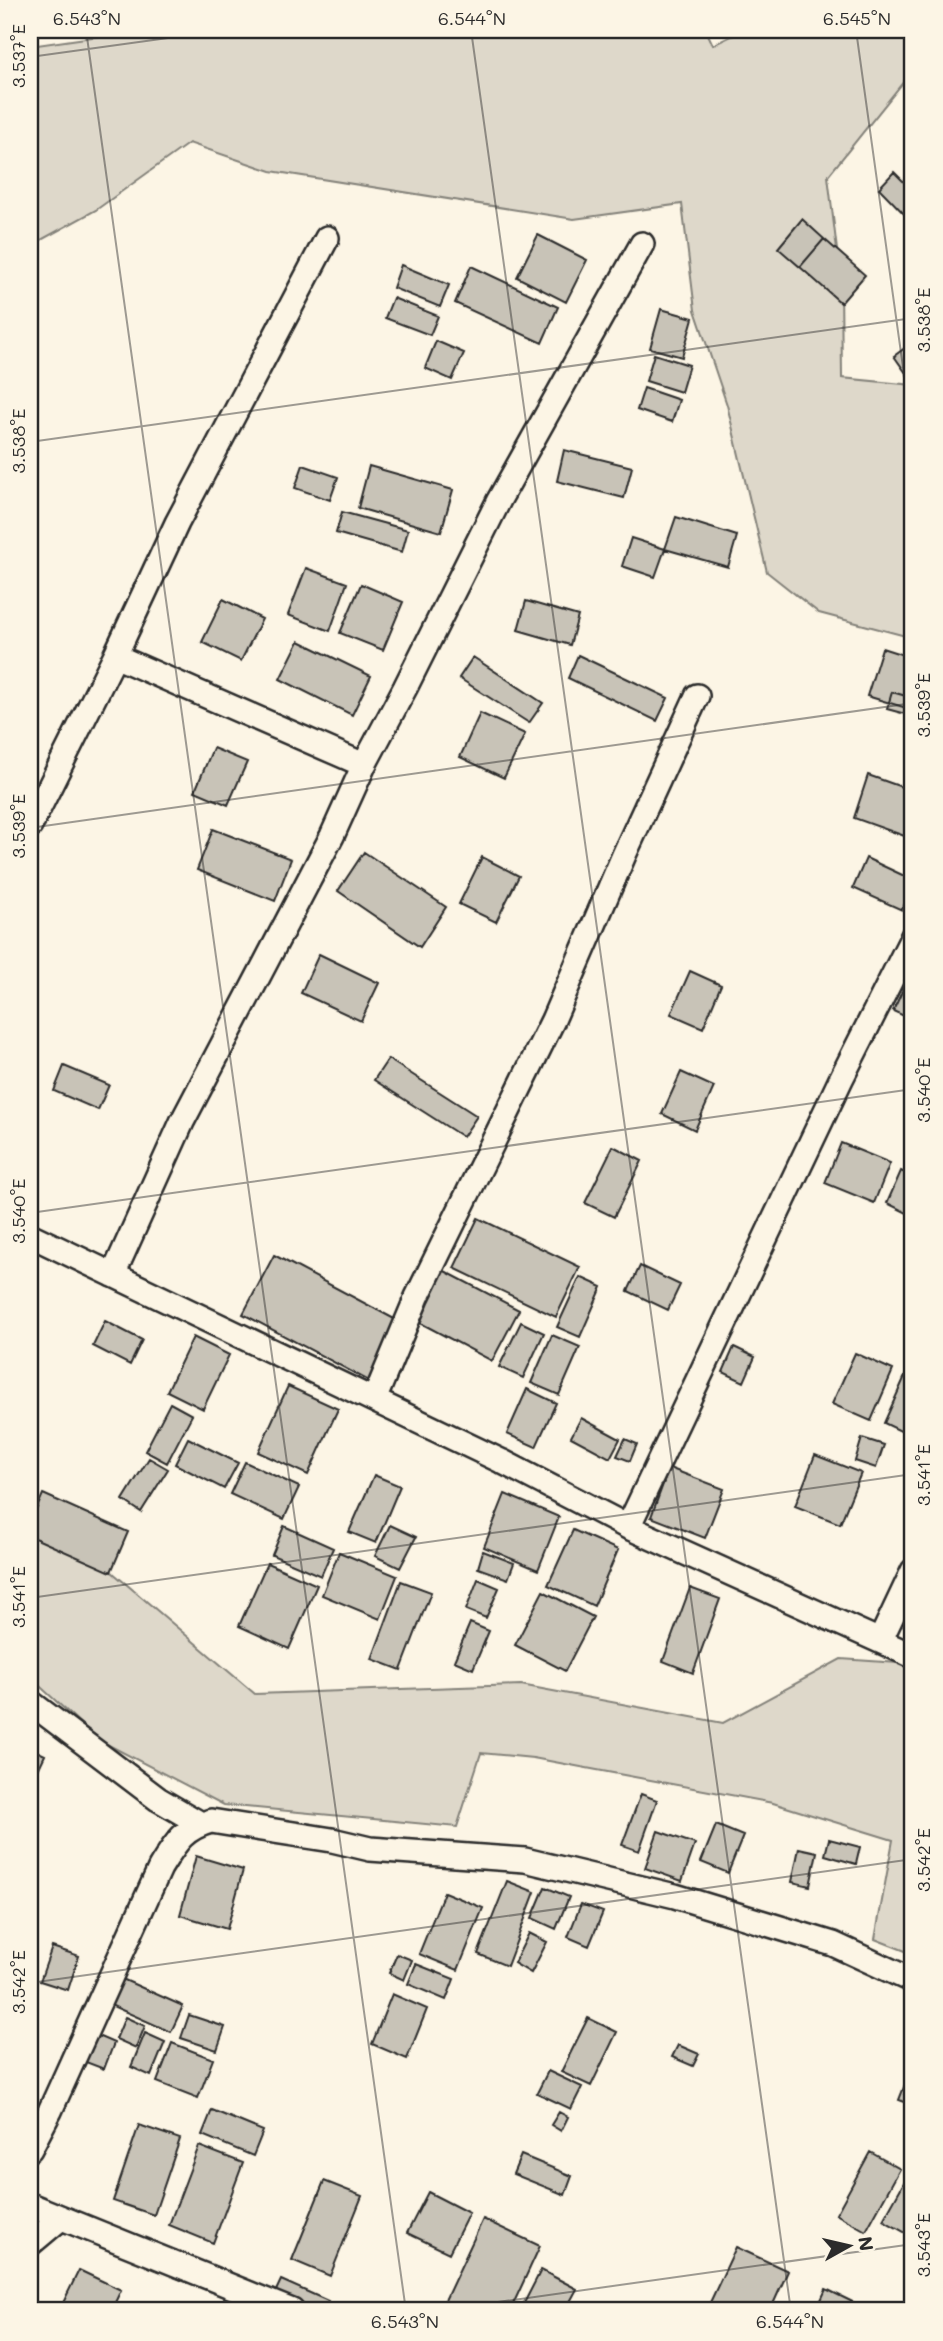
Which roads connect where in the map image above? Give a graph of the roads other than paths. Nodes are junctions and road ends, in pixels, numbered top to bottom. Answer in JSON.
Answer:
{"nodes":[{"id":1,"x":327,"y":238,"type":"dead end"},
{"id":2,"x":642,"y":244,"type":"dead end"},
{"id":3,"x":115,"y":656,"type":"junction"},
{"id":4,"x":698,"y":696,"type":"dead end"},
{"id":5,"x":364,"y":765,"type":"junction"},
{"id":6,"x":30,"y":826,"type":"edge"},
{"id":7,"x":913,"y":936,"type":"edge"},
{"id":8,"x":30,"y":1235,"type":"edge"},
{"id":9,"x":113,"y":1275,"type":"junction"},
{"id":10,"x":374,"y":1400,"type":"junction"},
{"id":11,"x":628,"y":1527,"type":"junction"},
{"id":12,"x":913,"y":1571,"type":"edge"},
{"id":13,"x":880,"y":1641,"type":"junction"},
{"id":14,"x":913,"y":1656,"type":"edge"},
{"id":15,"x":30,"y":1702,"type":"edge"},
{"id":16,"x":201,"y":1824,"type":"junction"},
{"id":17,"x":913,"y":1981,"type":"edge"},
{"id":18,"x":30,"y":2150,"type":"edge"},
{"id":19,"x":30,"y":2205,"type":"edge"},
{"id":20,"x":61,"y":2218,"type":"junction"},
{"id":21,"x":30,"y":2244,"type":"edge"},
{"id":22,"x":292,"y":2311,"type":"edge"}],
"edges":[{"from":1,"to":3,"type":"street"},
{"from":2,"to":5,"type":"street"},
{"from":3,"to":5,"type":"street"},
{"from":3,"to":6,"type":"street"},
{"from":4,"to":10,"type":"street"},
{"from":5,"to":9,"type":"street"},
{"from":7,"to":11,"type":"street"},
{"from":8,"to":9,"type":"street"},
{"from":9,"to":10,"type":"street"},
{"from":10,"to":11,"type":"street"},
{"from":11,"to":13,"type":"street"},
{"from":12,"to":13,"type":"street"},
{"from":13,"to":14,"type":"street"},
{"from":15,"to":16,"type":"street"},
{"from":16,"to":17,"type":"street"},
{"from":16,"to":18,"type":"street"},
{"from":19,"to":20,"type":"street"},
{"from":20,"to":21,"type":"street"},
{"from":20,"to":22,"type":"street"}]}
